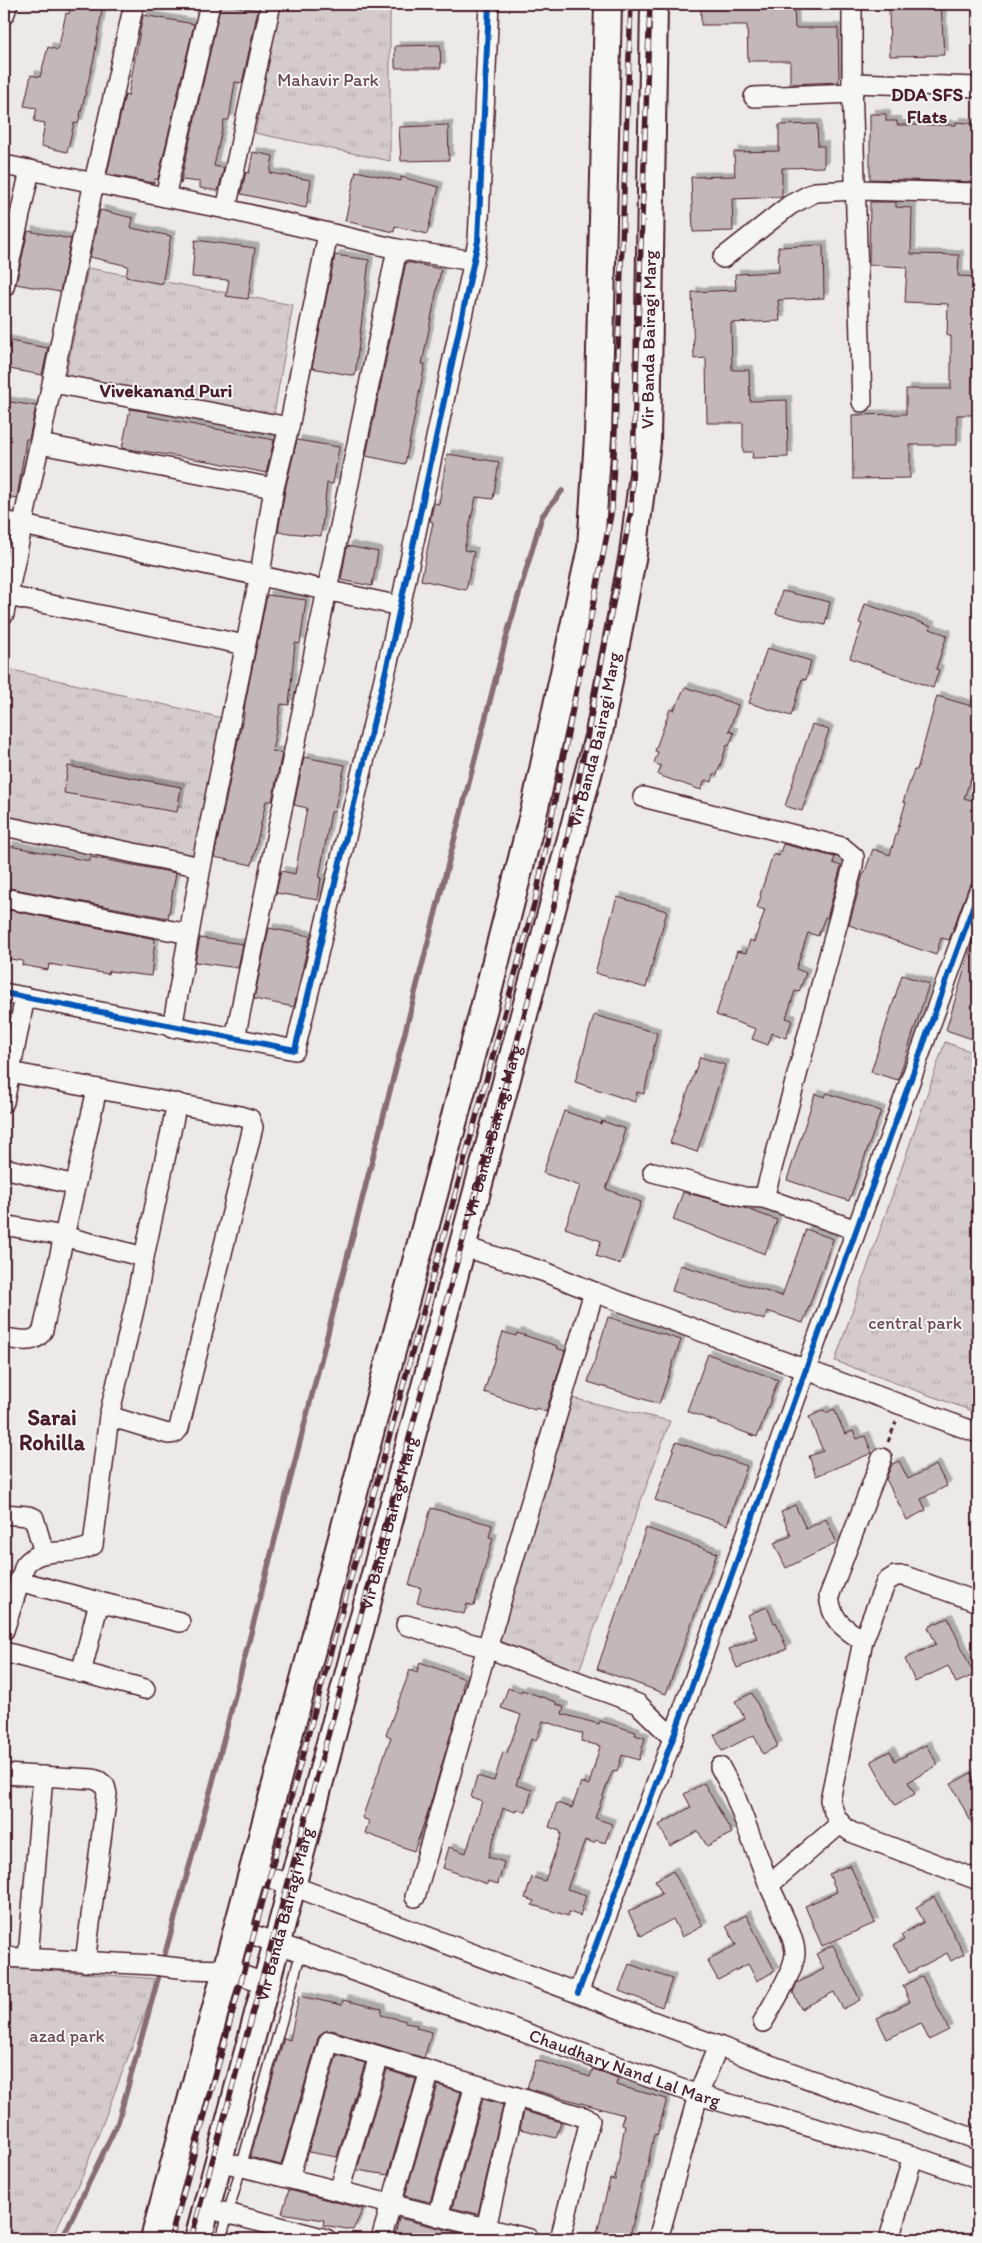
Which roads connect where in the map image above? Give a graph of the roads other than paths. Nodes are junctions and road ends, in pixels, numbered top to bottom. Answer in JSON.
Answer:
{"nodes":[{"id":1,"x":8,"y":4,"type":"edge"},
{"id":2,"x":134,"y":4,"type":"edge"},
{"id":3,"x":210,"y":4,"type":"edge"},
{"id":4,"x":271,"y":4,"type":"edge"},
{"id":5,"x":489,"y":4,"type":"edge"},
{"id":6,"x":608,"y":4,"type":"edge"},
{"id":7,"x":654,"y":4,"type":"edge"},
{"id":8,"x":852,"y":4,"type":"edge"},
{"id":9,"x":4,"y":15,"type":"edge"},
{"id":10,"x":978,"y":87,"type":"edge"},
{"id":11,"x":852,"y":88,"type":"junction"},
{"id":12,"x":754,"y":96,"type":"dead end"},
{"id":13,"x":4,"y":165,"type":"edge"},
{"id":14,"x":30,"y":170,"type":"junction"},
{"id":15,"x":94,"y":182,"type":"junction"},
{"id":16,"x":856,"y":190,"type":"junction"},
{"id":17,"x":978,"y":193,"type":"edge"},
{"id":18,"x":165,"y":197,"type":"junction"},
{"id":19,"x":226,"y":209,"type":"junction"},
{"id":20,"x":328,"y":234,"type":"junction"},
{"id":21,"x":397,"y":249,"type":"junction"},
{"id":22,"x":723,"y":258,"type":"dead end"},
{"id":23,"x":474,"y":261,"type":"junction"},
{"id":24,"x":4,"y":287,"type":"edge"},
{"id":25,"x":53,"y":383,"type":"junction"},
{"id":26,"x":862,"y":402,"type":"dead end"},
{"id":27,"x":289,"y":427,"type":"junction"},
{"id":28,"x":40,"y":444,"type":"junction"},
{"id":29,"x":274,"y":488,"type":"junction"},
{"id":30,"x":13,"y":523,"type":"edge"},
{"id":31,"x":260,"y":574,"type":"junction"},
{"id":32,"x":328,"y":589,"type":"junction"},
{"id":33,"x":6,"y":605,"type":"edge"},
{"id":34,"x":400,"y":606,"type":"junction"},
{"id":35,"x":245,"y":645,"type":"junction"},
{"id":36,"x":643,"y":797,"type":"dead end"},
{"id":37,"x":4,"y":826,"type":"edge"},
{"id":38,"x":202,"y":867,"type":"junction"},
{"id":39,"x":978,"y":893,"type":"edge"},
{"id":40,"x":4,"y":898,"type":"edge"},
{"id":41,"x":190,"y":934,"type":"junction"},
{"id":42,"x":4,"y":993,"type":"edge"},
{"id":43,"x":25,"y":997,"type":"junction"},
{"id":44,"x":172,"y":1028,"type":"junction"},
{"id":45,"x":235,"y":1038,"type":"junction"},
{"id":46,"x":10,"y":1072,"type":"junction"},
{"id":47,"x":97,"y":1090,"type":"junction"},
{"id":48,"x":4,"y":1102,"type":"edge"},
{"id":49,"x":177,"y":1104,"type":"junction"},
{"id":50,"x":4,"y":1168,"type":"edge"},
{"id":51,"x":653,"y":1172,"type":"dead end"},
{"id":52,"x":75,"y":1185,"type":"junction"},
{"id":53,"x":764,"y":1198,"type":"junction"},
{"id":54,"x":4,"y":1225,"type":"edge"},
{"id":55,"x":856,"y":1230,"type":"junction"},
{"id":56,"x":63,"y":1236,"type":"junction"},
{"id":57,"x":464,"y":1247,"type":"junction"},
{"id":58,"x":144,"y":1257,"type":"junction"},
{"id":59,"x":594,"y":1292,"type":"junction"},
{"id":60,"x":4,"y":1338,"type":"edge"},
{"id":61,"x":805,"y":1369,"type":"junction"},
{"id":62,"x":109,"y":1416,"type":"junction"},
{"id":63,"x":978,"y":1433,"type":"edge"},
{"id":64,"x":882,"y":1458,"type":"road end"},
{"id":65,"x":4,"y":1514,"type":"edge"},
{"id":66,"x":44,"y":1553,"type":"junction"},
{"id":67,"x":20,"y":1581,"type":"junction"},
{"id":68,"x":99,"y":1602,"type":"junction"},
{"id":69,"x":978,"y":1602,"type":"edge"},
{"id":70,"x":180,"y":1622,"type":"dead end"},
{"id":71,"x":406,"y":1625,"type":"dead end"},
{"id":72,"x":4,"y":1630,"type":"edge"},
{"id":73,"x":862,"y":1641,"type":"junction"},
{"id":74,"x":487,"y":1648,"type":"junction"},
{"id":75,"x":4,"y":1652,"type":"edge"},
{"id":76,"x":82,"y":1673,"type":"junction"},
{"id":77,"x":145,"y":1689,"type":"dead end"},
{"id":78,"x":673,"y":1738,"type":"junction"},
{"id":79,"x":720,"y":1768,"type":"dead end"},
{"id":80,"x":4,"y":1774,"type":"edge"},
{"id":81,"x":44,"y":1776,"type":"junction"},
{"id":82,"x":840,"y":1824,"type":"junction"},
{"id":83,"x":253,"y":1872,"type":"junction"},
{"id":84,"x":978,"y":1880,"type":"edge"},
{"id":85,"x":769,"y":1884,"type":"junction"},
{"id":86,"x":293,"y":1886,"type":"junction"},
{"id":87,"x":415,"y":1898,"type":"dead end"},
{"id":88,"x":237,"y":1929,"type":"junction"},
{"id":89,"x":289,"y":1948,"type":"junction"},
{"id":90,"x":4,"y":1957,"type":"edge"},
{"id":91,"x":28,"y":1958,"type":"junction"},
{"id":92,"x":85,"y":1962,"type":"junction"},
{"id":93,"x":226,"y":1970,"type":"junction"},
{"id":94,"x":267,"y":1984,"type":"junction"},
{"id":95,"x":578,"y":1993,"type":"junction"},
{"id":96,"x":763,"y":2022,"type":"dead end"},
{"id":97,"x":718,"y":2046,"type":"junction"},
{"id":98,"x":379,"y":2056,"type":"junction"},
{"id":99,"x":430,"y":2072,"type":"junction"},
{"id":100,"x":475,"y":2085,"type":"junction"},
{"id":101,"x":698,"y":2095,"type":"junction"},
{"id":102,"x":516,"y":2097,"type":"junction"},
{"id":103,"x":978,"y":2140,"type":"edge"},
{"id":104,"x":913,"y":2156,"type":"junction"},
{"id":105,"x":230,"y":2164,"type":"junction"},
{"id":106,"x":288,"y":2178,"type":"junction"},
{"id":107,"x":978,"y":2178,"type":"edge"},
{"id":108,"x":339,"y":2191,"type":"junction"},
{"id":109,"x":391,"y":2204,"type":"junction"},
{"id":110,"x":217,"y":2211,"type":"junction"},
{"id":111,"x":438,"y":2216,"type":"junction"},
{"id":112,"x":486,"y":2228,"type":"junction"},
{"id":113,"x":154,"y":2239,"type":"edge"},
{"id":114,"x":198,"y":2239,"type":"edge"},
{"id":115,"x":221,"y":2239,"type":"edge"},
{"id":116,"x":326,"y":2239,"type":"edge"},
{"id":117,"x":381,"y":2239,"type":"edge"},
{"id":118,"x":530,"y":2239,"type":"edge"},
{"id":119,"x":560,"y":2239,"type":"edge"},
{"id":120,"x":658,"y":2239,"type":"edge"},
{"id":121,"x":889,"y":2239,"type":"edge"}],
"edges":[{"from":1,"to":9,"type":"street"},
{"from":2,"to":15,"type":"street"},
{"from":3,"to":18,"type":"street"},
{"from":4,"to":19,"type":"street"},
{"from":5,"to":23,"type":"street"},
{"from":6,"to":83,"type":"main road"},
{"from":7,"to":57,"type":"main road","name":"Vir Banda Bairagi Marg"},
{"from":8,"to":11,"type":"street"},
{"from":10,"to":11,"type":"street"},
{"from":11,"to":12,"type":"street"},
{"from":11,"to":16,"type":"street"},
{"from":13,"to":14,"type":"street"},
{"from":14,"to":15,"type":"street"},
{"from":14,"to":24,"type":"street"},
{"from":15,"to":18,"type":"street"},
{"from":15,"to":25,"type":"street"},
{"from":16,"to":17,"type":"street"},
{"from":16,"to":22,"type":"street"},
{"from":16,"to":26,"type":"street"},
{"from":18,"to":19,"type":"street"},
{"from":19,"to":20,"type":"street"},
{"from":20,"to":21,"type":"street"},
{"from":20,"to":27,"type":"street"},
{"from":21,"to":23,"type":"street"},
{"from":21,"to":32,"type":"street"},
{"from":23,"to":34,"type":"street"},
{"from":25,"to":27,"type":"street"},
{"from":25,"to":28,"type":"street"},
{"from":27,"to":29,"type":"street"},
{"from":28,"to":29,"type":"street"},
{"from":28,"to":30,"type":"street"},
{"from":29,"to":31,"type":"street"},
{"from":30,"to":31,"type":"street"},
{"from":30,"to":33,"type":"street"},
{"from":31,"to":32,"type":"street"},
{"from":31,"to":35,"type":"street"},
{"from":32,"to":34,"type":"street"},
{"from":32,"to":45,"type":"street"},
{"from":33,"to":35,"type":"street"},
{"from":34,"to":45,"type":"street"},
{"from":35,"to":38,"type":"street"},
{"from":36,"to":53,"type":"street"},
{"from":37,"to":38,"type":"street"},
{"from":38,"to":41,"type":"street"},
{"from":39,"to":55,"type":"street"},
{"from":40,"to":41,"type":"street"},
{"from":41,"to":44,"type":"street"},
{"from":42,"to":43,"type":"street"},
{"from":43,"to":44,"type":"street"},
{"from":43,"to":46,"type":"street"},
{"from":44,"to":45,"type":"street"},
{"from":46,"to":47,"type":"street"},
{"from":46,"to":48,"type":"street"},
{"from":47,"to":49,"type":"street"},
{"from":47,"to":52,"type":"street"},
{"from":49,"to":58,"type":"street"},
{"from":49,"to":62,"type":"street"},
{"from":50,"to":52,"type":"street"},
{"from":51,"to":53,"type":"street"},
{"from":52,"to":56,"type":"street"},
{"from":53,"to":55,"type":"street"},
{"from":54,"to":56,"type":"street"},
{"from":55,"to":61,"type":"street"},
{"from":56,"to":58,"type":"street"},
{"from":56,"to":60,"type":"street"},
{"from":57,"to":59,"type":"street"},
{"from":57,"to":86,"type":"main road","name":"Vir Banda Bairagi Marg"},
{"from":58,"to":62,"type":"street"},
{"from":59,"to":61,"type":"street"},
{"from":59,"to":74,"type":"street"},
{"from":61,"to":63,"type":"street"},
{"from":61,"to":78,"type":"street"},
{"from":62,"to":66,"type":"street"},
{"from":64,"to":73,"type":"street"},
{"from":65,"to":66,"type":"street"},
{"from":66,"to":67,"type":"street"},
{"from":67,"to":68,"type":"street"},
{"from":67,"to":72,"type":"street"},
{"from":68,"to":70,"type":"street"},
{"from":68,"to":76,"type":"street"},
{"from":69,"to":73,"type":"street"},
{"from":71,"to":74,"type":"street"},
{"from":73,"to":82,"type":"street"},
{"from":74,"to":78,"type":"street"},
{"from":74,"to":87,"type":"street"},
{"from":75,"to":76,"type":"street"},
{"from":76,"to":77,"type":"street"},
{"from":78,"to":95,"type":"street"},
{"from":79,"to":85,"type":"street"},
{"from":80,"to":81,"type":"street"},
{"from":81,"to":91,"type":"street"},
{"from":81,"to":92,"type":"street"},
{"from":82,"to":84,"type":"street"},
{"from":82,"to":85,"type":"street"},
{"from":83,"to":86,"type":"street"},
{"from":83,"to":88,"type":"main road"},
{"from":85,"to":96,"type":"street"},
{"from":86,"to":89,"type":"main road","name":"Vir Banda Bairagi Marg"},
{"from":86,"to":95,"type":"street"},
{"from":88,"to":89,"type":"street","name":"Chaudhary Nand Lal Marg"},
{"from":88,"to":93,"type":"main road"},
{"from":89,"to":94,"type":"main road","name":"Vir Banda Bairagi Marg"},
{"from":89,"to":101,"type":"street","name":"Chaudhary Nand Lal Marg"},
{"from":89,"to":105,"type":"lane"},
{"from":90,"to":91,"type":"street"},
{"from":91,"to":92,"type":"street"},
{"from":92,"to":93,"type":"street"},
{"from":93,"to":94,"type":"street"},
{"from":93,"to":113,"type":"main road"},
{"from":94,"to":105,"type":"main road","name":"Vir Banda Bairagi Marg"},
{"from":95,"to":97,"type":"street"},
{"from":97,"to":101,"type":"street"},
{"from":97,"to":103,"type":"street"},
{"from":98,"to":99,"type":"street"},
{"from":98,"to":106,"type":"street"},
{"from":98,"to":108,"type":"street"},
{"from":99,"to":100,"type":"street"},
{"from":99,"to":109,"type":"street"},
{"from":100,"to":102,"type":"street"},
{"from":100,"to":111,"type":"street"},
{"from":101,"to":104,"type":"street","name":"Chaudhary Nand Lal Marg"},
{"from":101,"to":120,"type":"street"},
{"from":102,"to":112,"type":"street"},
{"from":102,"to":119,"type":"street"},
{"from":104,"to":107,"type":"street","name":"Chaudhary Nand Lal Marg"},
{"from":104,"to":121,"type":"street"},
{"from":105,"to":106,"type":"street"},
{"from":105,"to":110,"type":"main road","name":"Vir Banda Bairagi Marg"},
{"from":106,"to":108,"type":"street"},
{"from":108,"to":109,"type":"street"},
{"from":109,"to":111,"type":"street"},
{"from":109,"to":117,"type":"street"},
{"from":110,"to":114,"type":"main road","name":"Vir Banda Bairagi Marg"},
{"from":110,"to":115,"type":"lane"},
{"from":110,"to":116,"type":"street"},
{"from":111,"to":112,"type":"street"},
{"from":112,"to":118,"type":"street"}]}
